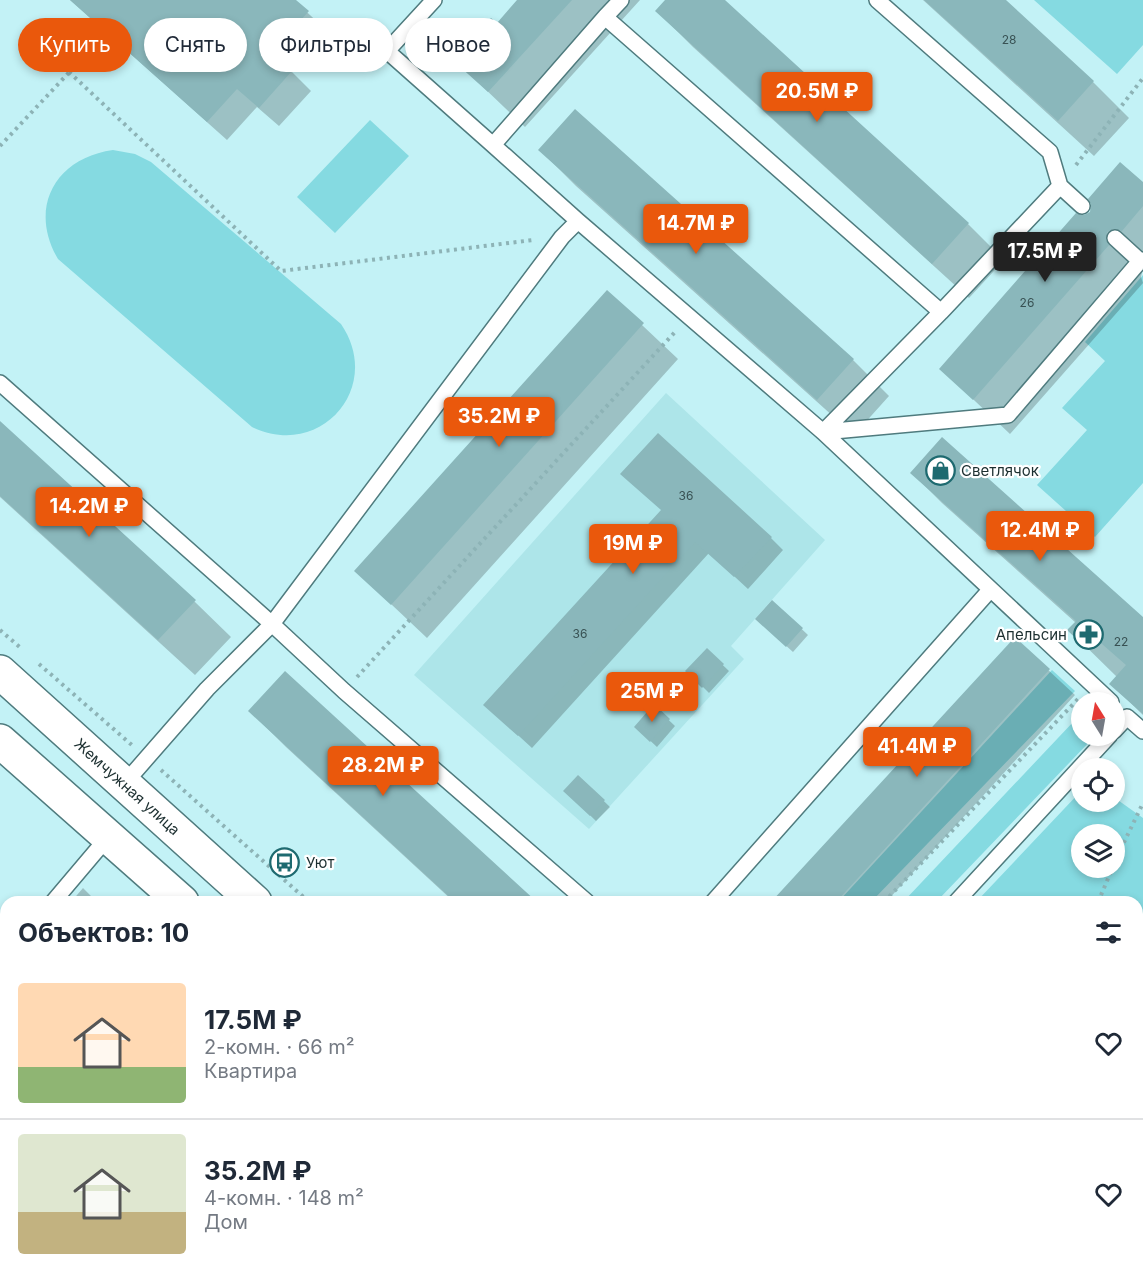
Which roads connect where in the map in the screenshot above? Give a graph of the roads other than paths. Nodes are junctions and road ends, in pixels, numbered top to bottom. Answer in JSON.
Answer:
{"nodes":[{"id":1,"x":434,"y":0,"type":"edge"},
{"id":2,"x":621,"y":0,"type":"edge"},
{"id":3,"x":877,"y":0,"type":"edge"},
{"id":4,"x":605,"y":17,"type":"junction"},
{"id":5,"x":493,"y":145,"type":"junction"},
{"id":6,"x":1060,"y":186,"type":"junction"},
{"id":7,"x":1082,"y":206,"type":"dead end"},
{"id":8,"x":578,"y":221,"type":"junction"},
{"id":9,"x":1115,"y":238,"type":"dead end"},
{"id":10,"x":1141,"y":260,"type":"edge"},
{"id":11,"x":941,"y":312,"type":"junction"},
{"id":12,"x":0,"y":383,"type":"edge"},
{"id":13,"x":823,"y":432,"type":"junction"},
{"id":14,"x":990,"y":590,"type":"junction"},
{"id":15,"x":272,"y":624,"type":"junction"},
{"id":16,"x":0,"y":672,"type":"edge"},
{"id":17,"x":1100,"y":692,"type":"edge"},
{"id":18,"x":1127,"y":717,"type":"edge"},
{"id":19,"x":1143,"y":731,"type":"edge"},
{"id":20,"x":0,"y":741,"type":"edge"},
{"id":21,"x":1100,"y":746,"type":"edge"},
{"id":22,"x":124,"y":784,"type":"junction"},
{"id":23,"x":108,"y":837,"type":"junction"},
{"id":24,"x":58,"y":896,"type":"edge"},
{"id":25,"x":175,"y":896,"type":"edge"},
{"id":26,"x":248,"y":896,"type":"edge"},
{"id":27,"x":580,"y":896,"type":"edge"},
{"id":28,"x":718,"y":896,"type":"edge"},
{"id":29,"x":962,"y":896,"type":"edge"}],
"edges":[{"from":1,"to":5,"type":"lane"},
{"from":2,"to":4,"type":"lane"},
{"from":3,"to":6,"type":"lane"},
{"from":4,"to":5,"type":"lane"},
{"from":4,"to":11,"type":"lane"},
{"from":5,"to":8,"type":"lane"},
{"from":6,"to":7,"type":"lane"},
{"from":6,"to":11,"type":"lane"},
{"from":8,"to":13,"type":"lane"},
{"from":8,"to":15,"type":"lane"},
{"from":9,"to":10,"type":"lane"},
{"from":10,"to":13,"type":"lane"},
{"from":11,"to":13,"type":"lane"},
{"from":12,"to":15,"type":"lane"},
{"from":13,"to":14,"type":"lane"},
{"from":14,"to":17,"type":"lane"},
{"from":14,"to":28,"type":"lane"},
{"from":15,"to":22,"type":"lane"},
{"from":15,"to":27,"type":"lane"},
{"from":16,"to":22,"type":"main road","name":"Жемчужная улица"},
{"from":18,"to":19,"type":"lane"},
{"from":20,"to":23,"type":"main road"},
{"from":21,"to":29,"type":"lane"},
{"from":22,"to":26,"type":"main road","name":"Жемчужная улица"},
{"from":23,"to":24,"type":"lane"},
{"from":23,"to":25,"type":"main road"}]}
